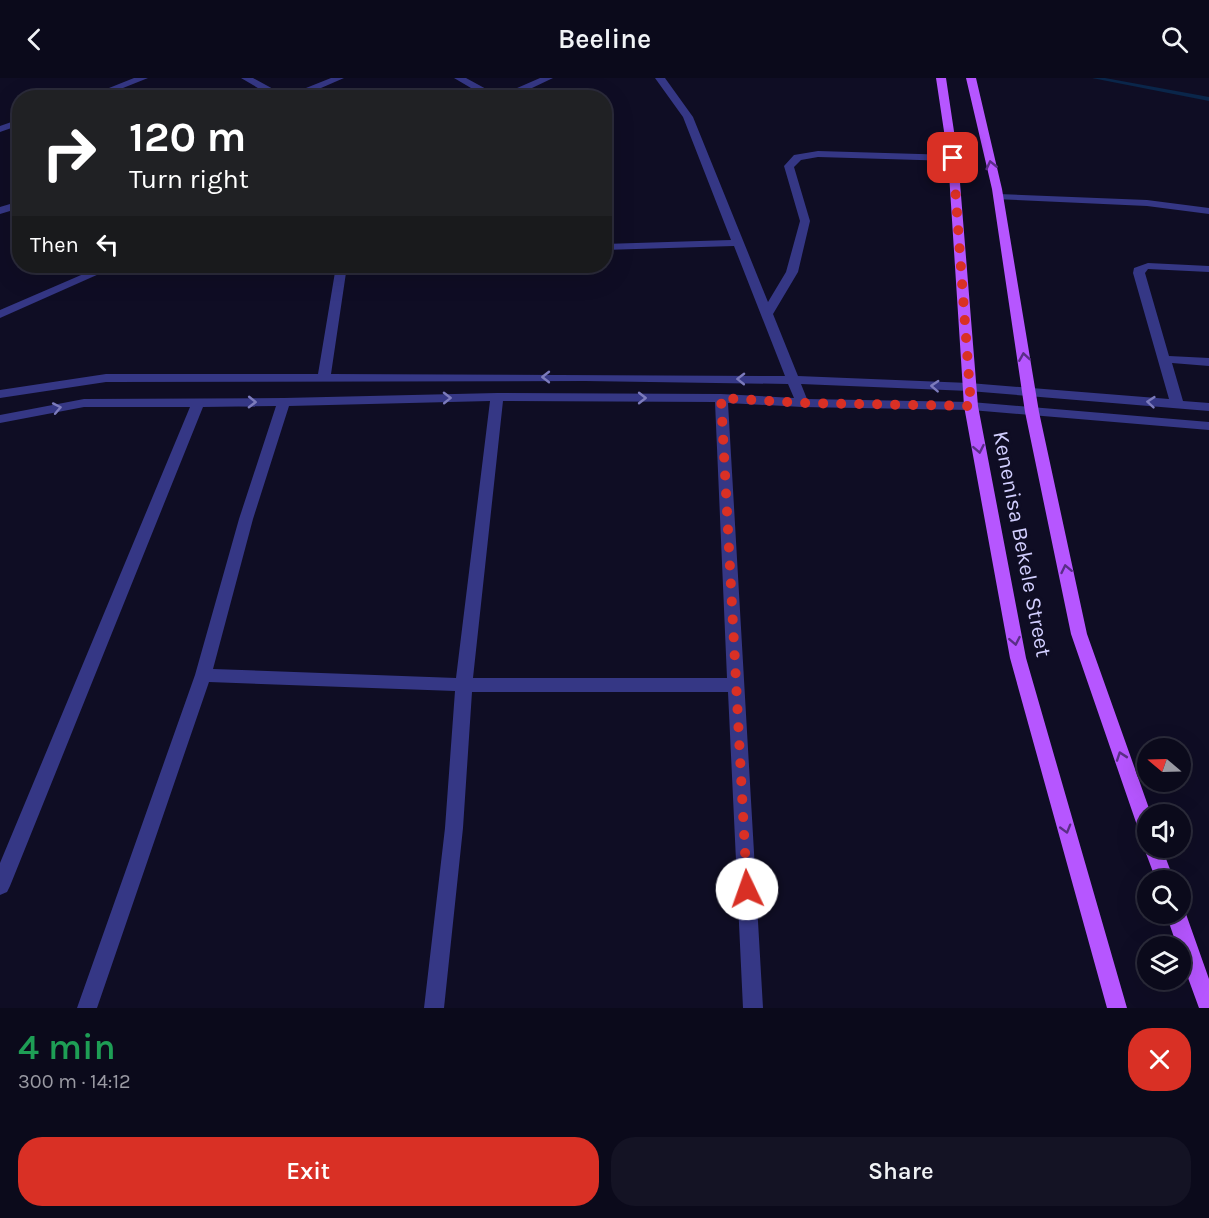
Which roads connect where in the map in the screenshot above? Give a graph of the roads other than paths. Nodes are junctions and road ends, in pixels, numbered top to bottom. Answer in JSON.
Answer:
{"nodes":[{"id":1,"x":143,"y":78,"type":"edge"},
{"id":2,"x":246,"y":78,"type":"edge"},
{"id":3,"x":339,"y":78,"type":"edge"},
{"id":4,"x":459,"y":78,"type":"edge"},
{"id":5,"x":548,"y":78,"type":"edge"},
{"id":6,"x":660,"y":78,"type":"edge"},
{"id":7,"x":941,"y":78,"type":"edge"},
{"id":8,"x":970,"y":78,"type":"edge"},
{"id":9,"x":110,"y":90,"type":"edge"},
{"id":10,"x":268,"y":90,"type":"edge"},
{"id":11,"x":309,"y":90,"type":"edge"},
{"id":12,"x":481,"y":90,"type":"edge"},
{"id":13,"x":520,"y":90,"type":"edge"},
{"id":14,"x":953,"y":158,"type":"junction"},
{"id":15,"x":998,"y":197,"type":"junction"},
{"id":16,"x":1209,"y":211,"type":"edge"},
{"id":17,"x":738,"y":243,"type":"junction"},
{"id":18,"x":612,"y":246,"type":"edge"},
{"id":19,"x":1209,"y":269,"type":"edge"},
{"id":20,"x":95,"y":273,"type":"edge"},
{"id":21,"x":340,"y":273,"type":"edge"},
{"id":22,"x":0,"y":314,"type":"edge"},
{"id":23,"x":767,"y":314,"type":"junction"},
{"id":24,"x":1164,"y":359,"type":"junction"},
{"id":25,"x":1209,"y":362,"type":"edge"},
{"id":26,"x":324,"y":377,"type":"junction"},
{"id":27,"x":793,"y":380,"type":"junction"},
{"id":28,"x":969,"y":387,"type":"junction"},
{"id":29,"x":1030,"y":391,"type":"junction"},
{"id":30,"x":0,"y":394,"type":"edge"},
{"id":31,"x":497,"y":397,"type":"junction"},
{"id":32,"x":721,"y":398,"type":"junction"},
{"id":33,"x":199,"y":401,"type":"junction"},
{"id":34,"x":284,"y":402,"type":"junction"},
{"id":35,"x":802,"y":403,"type":"junction"},
{"id":36,"x":1177,"y":404,"type":"junction"},
{"id":37,"x":971,"y":406,"type":"junction"},
{"id":38,"x":1209,"y":407,"type":"edge"},
{"id":39,"x":1032,"y":412,"type":"junction"},
{"id":40,"x":0,"y":419,"type":"edge"},
{"id":41,"x":1209,"y":426,"type":"edge"},
{"id":42,"x":203,"y":675,"type":"junction"},
{"id":43,"x":464,"y":685,"type":"junction"},
{"id":44,"x":736,"y":685,"type":"junction"},
{"id":45,"x":1139,"y":804,"type":"edge"},
{"id":46,"x":0,"y":885,"type":"edge"},
{"id":47,"x":1180,"y":924,"type":"edge"},
{"id":48,"x":87,"y":1008,"type":"edge"},
{"id":49,"x":434,"y":1008,"type":"edge"},
{"id":50,"x":753,"y":1008,"type":"edge"},
{"id":51,"x":1117,"y":1008,"type":"edge"},
{"id":52,"x":1209,"y":1008,"type":"edge"}],
"edges":[{"from":1,"to":9,"type":"street"},
{"from":2,"to":10,"type":"street"},
{"from":3,"to":11,"type":"street"},
{"from":4,"to":12,"type":"street"},
{"from":5,"to":13,"type":"street"},
{"from":6,"to":17,"type":"street"},
{"from":7,"to":14,"type":"main road","name":"Kenenisa Bekele Street"},
{"from":15,"to":8,"type":"main road","name":"Kenenisa Bekele Street","one_way":true},
{"from":14,"to":23,"type":"street"},
{"from":14,"to":28,"type":"main road","name":"Kenenisa Bekele Street"},
{"from":15,"to":16,"type":"street"},
{"from":29,"to":15,"type":"main road","name":"Kenenisa Bekele Street","one_way":true},
{"from":17,"to":18,"type":"street"},
{"from":17,"to":23,"type":"street"},
{"from":19,"to":24,"type":"street"},
{"from":20,"to":22,"type":"street"},
{"from":21,"to":26,"type":"street"},
{"from":23,"to":27,"type":"street"},
{"from":24,"to":25,"type":"street"},
{"from":24,"to":36,"type":"street"},
{"from":27,"to":26,"type":"street","one_way":true},
{"from":26,"to":30,"type":"street"},
{"from":28,"to":27,"type":"street","one_way":true},
{"from":27,"to":35,"type":"street"},
{"from":28,"to":29,"type":"street"},
{"from":28,"to":37,"type":"main road","name":"Kenenisa Bekele Street"},
{"from":36,"to":29,"type":"street","one_way":true},
{"from":29,"to":39,"type":"main road","name":"Kenenisa Bekele Street"},
{"from":31,"to":32,"type":"street","one_way":true},
{"from":34,"to":31,"type":"street","one_way":true},
{"from":31,"to":43,"type":"street"},
{"from":32,"to":35,"type":"street"},
{"from":32,"to":44,"type":"street"},
{"from":33,"to":34,"type":"street","one_way":true},
{"from":40,"to":33,"type":"street","one_way":true},
{"from":33,"to":46,"type":"street"},
{"from":34,"to":42,"type":"street"},
{"from":35,"to":37,"type":"street"},
{"from":36,"to":38,"type":"street"},
{"from":37,"to":39,"type":"street"},
{"from":37,"to":51,"type":"main road","name":"Kenenisa Bekele Street","one_way":true},
{"from":39,"to":41,"type":"street"},
{"from":45,"to":39,"type":"main road","name":"Kenenisa Bekele Street","one_way":true},
{"from":42,"to":43,"type":"street"},
{"from":42,"to":48,"type":"street"},
{"from":43,"to":44,"type":"street"},
{"from":43,"to":49,"type":"street"},
{"from":44,"to":50,"type":"street"},
{"from":47,"to":52,"type":"main road"}]}
